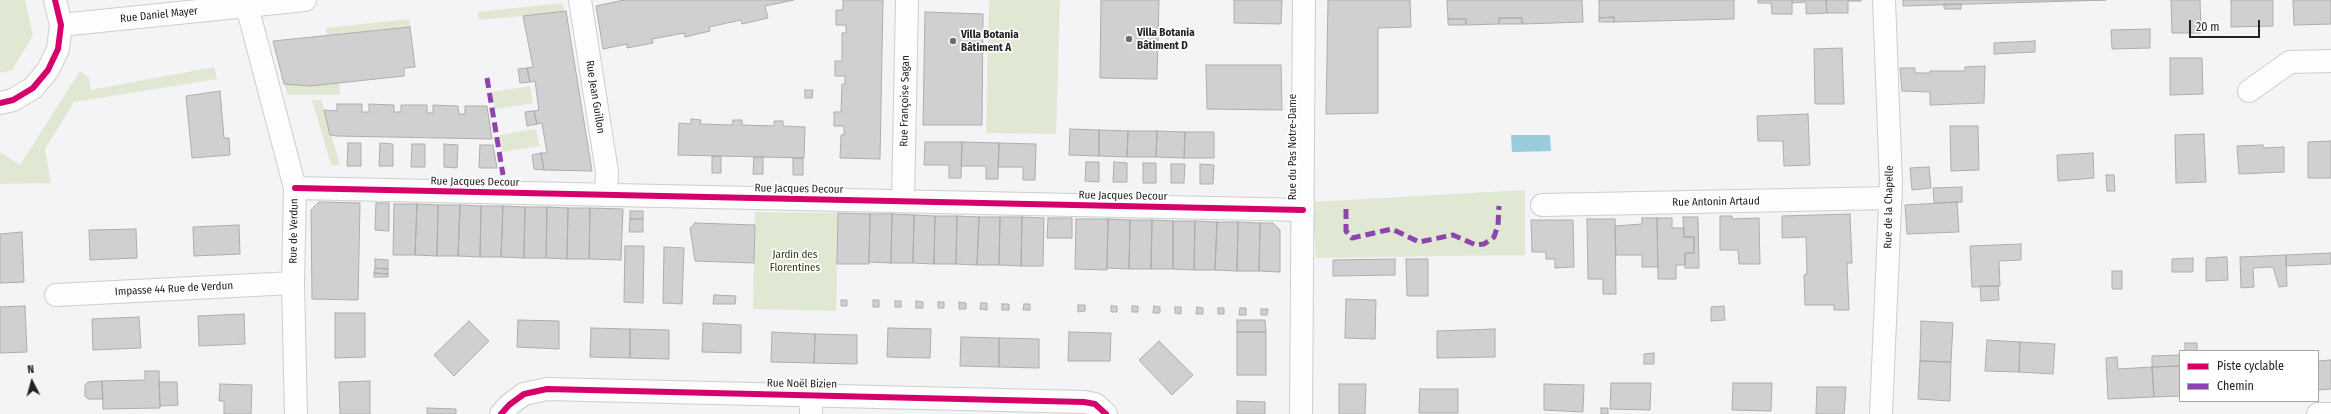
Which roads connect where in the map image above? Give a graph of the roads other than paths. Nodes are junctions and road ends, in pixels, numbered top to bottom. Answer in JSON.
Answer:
{"nodes":[{"id":1,"x":55,"y":0,"type":"edge"},
{"id":2,"x":305,"y":0,"type":"edge"},
{"id":3,"x":580,"y":0,"type":"edge"},
{"id":4,"x":906,"y":0,"type":"edge"},
{"id":5,"x":1304,"y":0,"type":"edge"},
{"id":6,"x":1884,"y":0,"type":"edge"},
{"id":7,"x":247,"y":6,"type":"junction"},
{"id":8,"x":60,"y":25,"type":"junction"},
{"id":9,"x":2331,"y":61,"type":"edge"},
{"id":10,"x":2249,"y":91,"type":"dead end"},
{"id":11,"x":0,"y":103,"type":"edge"},
{"id":12,"x":295,"y":188,"type":"junction"},
{"id":13,"x":606,"y":195,"type":"junction"},
{"id":14,"x":1890,"y":198,"type":"junction"},
{"id":15,"x":904,"y":201,"type":"junction"},
{"id":16,"x":1542,"y":205,"type":"dead end"},
{"id":17,"x":1303,"y":210,"type":"junction"},
{"id":18,"x":293,"y":283,"type":"junction"},
{"id":19,"x":56,"y":295,"type":"dead end"},
{"id":20,"x":811,"y":404,"type":"edge"},
{"id":21,"x":296,"y":414,"type":"edge"},
{"id":22,"x":501,"y":414,"type":"edge"},
{"id":23,"x":1106,"y":414,"type":"edge"},
{"id":24,"x":1301,"y":414,"type":"edge"},
{"id":25,"x":1881,"y":414,"type":"edge"},
{"id":26,"x":2318,"y":414,"type":"edge"},
{"id":27,"x":2331,"y":414,"type":"edge"}],
"edges":[{"from":1,"to":8,"type":"street"},
{"from":2,"to":7,"type":"street","name":"Rue Daniel Mayer"},
{"from":3,"to":13,"type":"street","name":"Rue Jean Guillon"},
{"from":4,"to":15,"type":"street","name":"Rue Françoise Sagan"},
{"from":5,"to":17,"type":"street","name":"Rue du Pas Notre-Dame"},
{"from":6,"to":14,"type":"street","name":"Rue de la Chapelle"},
{"from":7,"to":8,"type":"street","name":"Rue Daniel Mayer"},
{"from":7,"to":12,"type":"street","name":"Rue de Verdun"},
{"from":8,"to":11,"type":"street"},
{"from":9,"to":10,"type":"street"},
{"from":12,"to":13,"type":"street","name":"Rue Jacques Decour"},
{"from":12,"to":18,"type":"street","name":"Rue de Verdun"},
{"from":13,"to":15,"type":"street","name":"Rue Jacques Decour"},
{"from":14,"to":16,"type":"street","name":"Rue Antonin Artaud"},
{"from":14,"to":25,"type":"street","name":"Rue de la Chapelle"},
{"from":15,"to":17,"type":"street","name":"Rue Jacques Decour"},
{"from":17,"to":24,"type":"street","name":"Rue du Pas Notre-Dame"},
{"from":18,"to":19,"type":"street","name":"Impasse 44 Rue de Verdun"},
{"from":18,"to":21,"type":"street","name":"Rue de Verdun"},
{"from":20,"to":22,"type":"street","name":"Rue Noël Bizien"},
{"from":20,"to":23,"type":"street","name":"Rue Noël Bizien"},
{"from":26,"to":27,"type":"street"}]}
